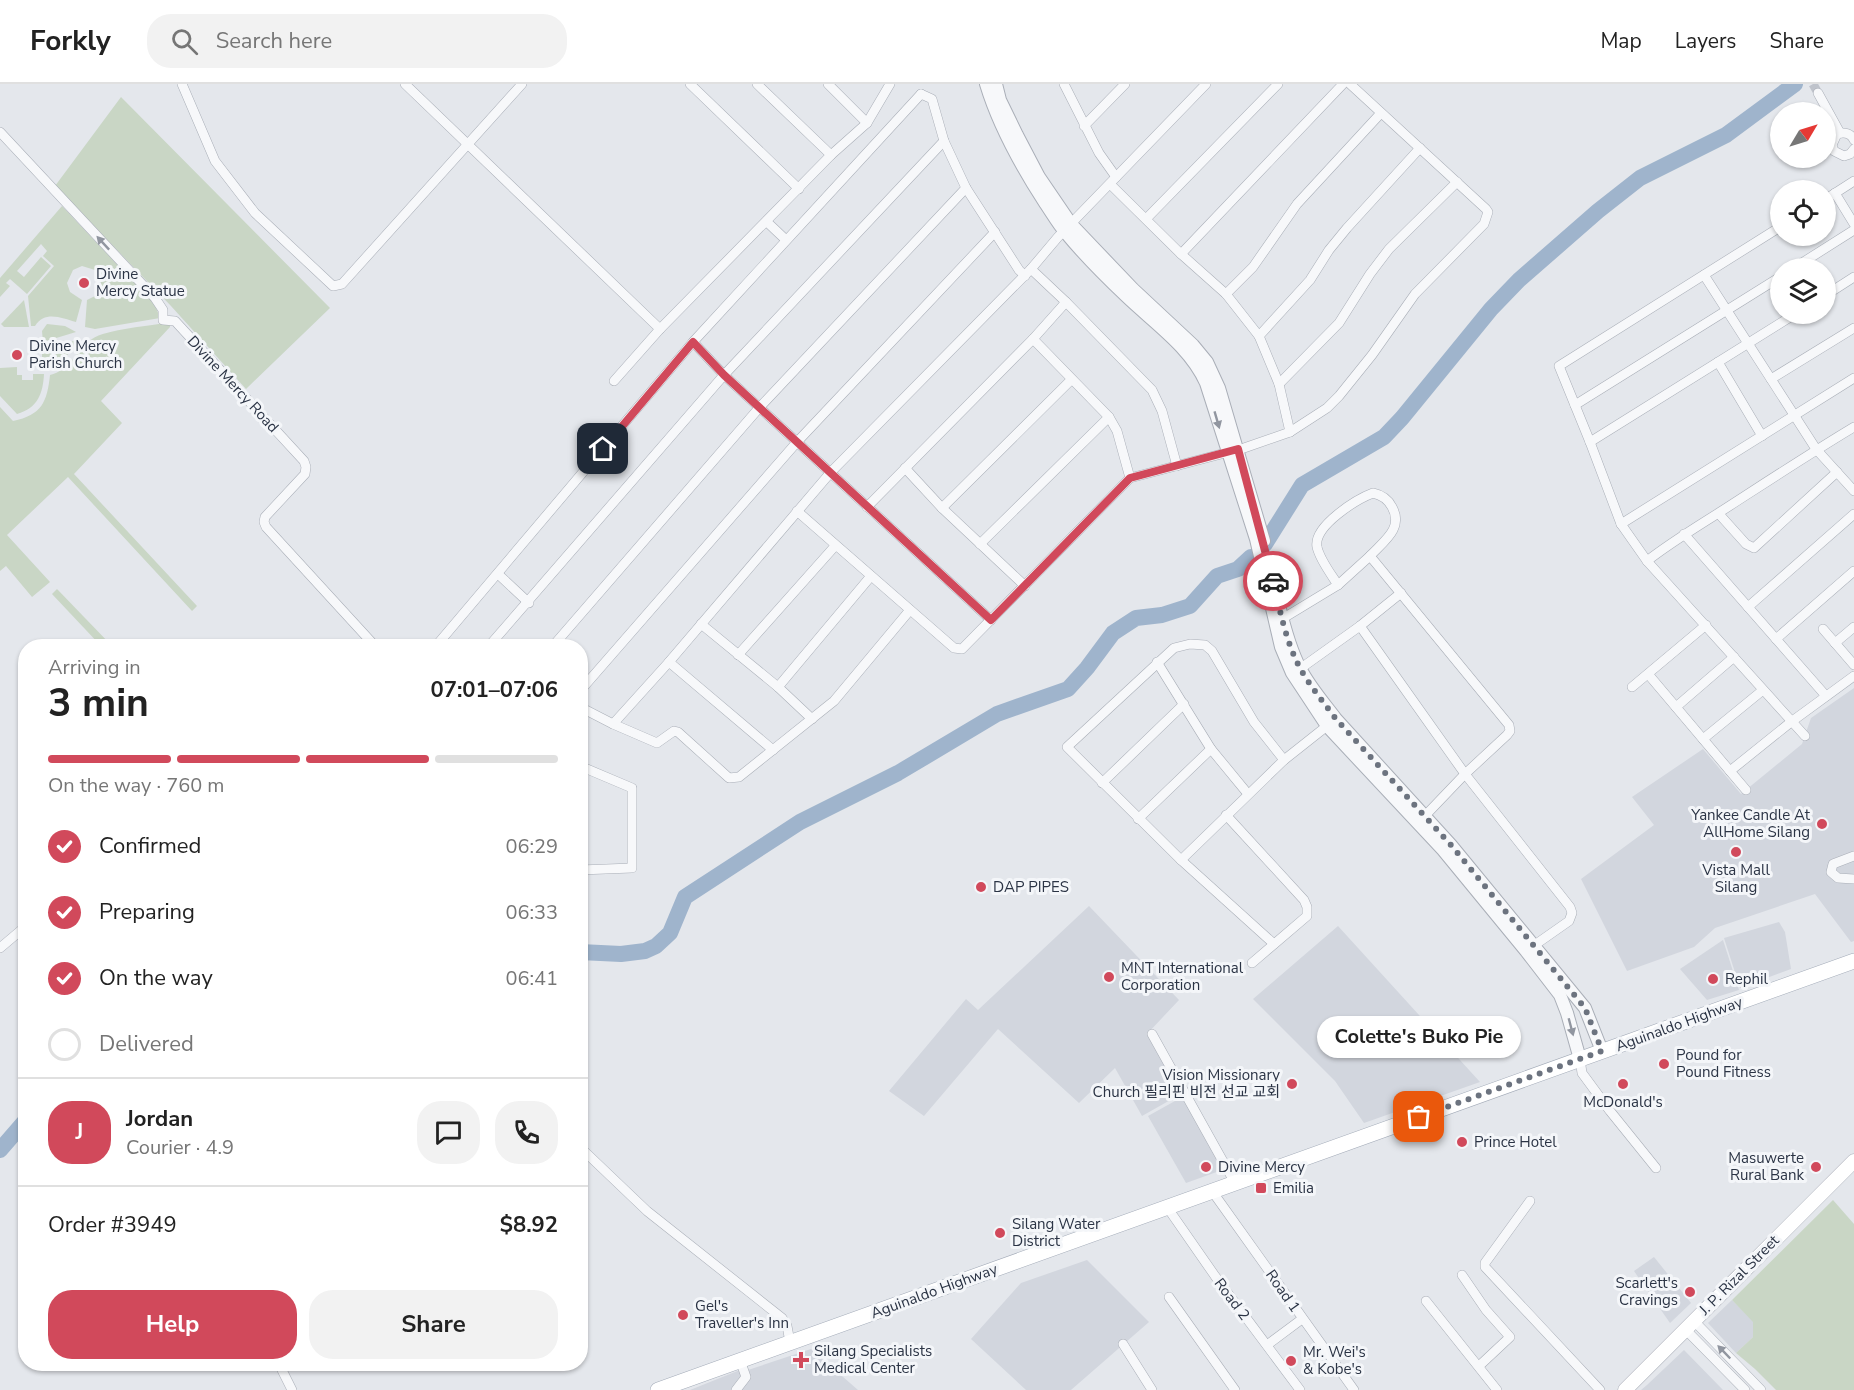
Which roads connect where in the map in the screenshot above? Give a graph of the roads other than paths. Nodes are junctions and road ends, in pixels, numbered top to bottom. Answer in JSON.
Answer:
{"nodes":[{"id":1,"x":182,"y":84,"type":"edge"},
{"id":2,"x":405,"y":84,"type":"edge"},
{"id":3,"x":522,"y":84,"type":"edge"},
{"id":4,"x":690,"y":84,"type":"edge"},
{"id":5,"x":757,"y":84,"type":"edge"},
{"id":6,"x":828,"y":84,"type":"edge"},
{"id":7,"x":890,"y":84,"type":"edge"},
{"id":8,"x":921,"y":84,"type":"edge"},
{"id":9,"x":986,"y":84,"type":"edge"},
{"id":10,"x":996,"y":84,"type":"edge"},
{"id":11,"x":1065,"y":84,"type":"edge"},
{"id":12,"x":1125,"y":84,"type":"edge"},
{"id":13,"x":1206,"y":84,"type":"edge"},
{"id":14,"x":1278,"y":84,"type":"edge"},
{"id":15,"x":1343,"y":84,"type":"edge"},
{"id":16,"x":1350,"y":84,"type":"edge"},
{"id":17,"x":1818,"y":93,"type":"tunnel mouth"},
{"id":18,"x":921,"y":94,"type":"junction"},
{"id":19,"x":1381,"y":113,"type":"junction"},
{"id":20,"x":867,"y":123,"type":"junction"},
{"id":21,"x":1084,"y":126,"type":"junction"},
{"id":22,"x":0,"y":132,"type":"edge"},
{"id":23,"x":1840,"y":133,"type":"junction"},
{"id":24,"x":1854,"y":140,"type":"edge"},
{"id":25,"x":944,"y":141,"type":"junction"},
{"id":26,"x":468,"y":144,"type":"junction"},
{"id":27,"x":1420,"y":148,"type":"junction"},
{"id":28,"x":1854,"y":149,"type":"edge"},
{"id":29,"x":831,"y":155,"type":"junction"},
{"id":30,"x":1113,"y":180,"type":"junction"},
{"id":31,"x":1854,"y":181,"type":"edge"},
{"id":32,"x":1457,"y":182,"type":"junction"},
{"id":33,"x":966,"y":188,"type":"junction"},
{"id":34,"x":799,"y":189,"type":"junction"},
{"id":35,"x":1836,"y":192,"type":"edge"},
{"id":36,"x":1836,"y":195,"type":"edge"},
{"id":37,"x":1146,"y":219,"type":"junction"},
{"id":38,"x":767,"y":222,"type":"junction"},
{"id":39,"x":1854,"y":224,"type":"edge"},
{"id":40,"x":1068,"y":228,"type":"junction"},
{"id":41,"x":1854,"y":230,"type":"edge"},
{"id":42,"x":994,"y":232,"type":"junction"},
{"id":43,"x":1770,"y":233,"type":"edge"},
{"id":44,"x":786,"y":240,"type":"junction"},
{"id":45,"x":1181,"y":254,"type":"junction"},
{"id":46,"x":1810,"y":258,"type":"edge"},
{"id":47,"x":1028,"y":272,"type":"junction"},
{"id":48,"x":1704,"y":275,"type":"junction"},
{"id":49,"x":1854,"y":277,"type":"edge"},
{"id":50,"x":1770,"y":283,"type":"edge"},
{"id":51,"x":1836,"y":289,"type":"edge"},
{"id":52,"x":1226,"y":294,"type":"junction"},
{"id":53,"x":1066,"y":302,"type":"junction"},
{"id":54,"x":1727,"y":311,"type":"junction"},
{"id":55,"x":1779,"y":324,"type":"edge"},
{"id":56,"x":1854,"y":328,"type":"edge"},
{"id":57,"x":660,"y":329,"type":"junction"},
{"id":58,"x":1259,"y":336,"type":"junction"},
{"id":59,"x":1033,"y":339,"type":"junction"},
{"id":60,"x":693,"y":342,"type":"junction"},
{"id":61,"x":1748,"y":343,"type":"junction"},
{"id":62,"x":1718,"y":362,"type":"junction"},
{"id":63,"x":724,"y":375,"type":"junction"},
{"id":64,"x":1854,"y":378,"type":"edge"},
{"id":65,"x":1771,"y":379,"type":"junction"},
{"id":66,"x":1071,"y":380,"type":"junction"},
{"id":67,"x":614,"y":381,"type":"dead end"},
{"id":68,"x":1279,"y":384,"type":"junction"},
{"id":69,"x":1575,"y":405,"type":"junction"},
{"id":70,"x":759,"y":408,"type":"junction"},
{"id":71,"x":1795,"y":416,"type":"junction"},
{"id":72,"x":1109,"y":417,"type":"junction"},
{"id":73,"x":1853,"y":428,"type":"edge"},
{"id":74,"x":1290,"y":432,"type":"junction"},
{"id":75,"x":1762,"y":436,"type":"junction"},
{"id":76,"x":797,"y":442,"type":"junction"},
{"id":77,"x":1590,"y":442,"type":"junction"},
{"id":78,"x":1816,"y":449,"type":"junction"},
{"id":79,"x":1232,"y":451,"type":"junction"},
{"id":80,"x":1177,"y":466,"type":"junction"},
{"id":81,"x":905,"y":468,"type":"junction"},
{"id":82,"x":831,"y":472,"type":"junction"},
{"id":83,"x":1837,"y":472,"type":"junction"},
{"id":84,"x":1130,"y":478,"type":"junction"},
{"id":85,"x":1854,"y":491,"type":"edge"},
{"id":86,"x":867,"y":507,"type":"junction"},
{"id":87,"x":942,"y":508,"type":"junction"},
{"id":88,"x":797,"y":511,"type":"junction"},
{"id":89,"x":1719,"y":513,"type":"junction"},
{"id":90,"x":1854,"y":514,"type":"edge"},
{"id":91,"x":1621,"y":524,"type":"junction"},
{"id":92,"x":1684,"y":534,"type":"junction"},
{"id":93,"x":980,"y":544,"type":"junction"},
{"id":94,"x":835,"y":546,"type":"junction"},
{"id":95,"x":1370,"y":556,"type":"junction"},
{"id":96,"x":1647,"y":561,"type":"junction"},
{"id":97,"x":1854,"y":571,"type":"edge"},
{"id":98,"x":498,"y":574,"type":"junction"},
{"id":99,"x":871,"y":576,"type":"junction"},
{"id":100,"x":1338,"y":585,"type":"junction"},
{"id":101,"x":1025,"y":586,"type":"junction"},
{"id":102,"x":1401,"y":593,"type":"junction"},
{"id":103,"x":529,"y":603,"type":"junction"},
{"id":104,"x":1748,"y":607,"type":"junction"},
{"id":105,"x":910,"y":610,"type":"junction"},
{"id":106,"x":991,"y":620,"type":"junction"},
{"id":107,"x":1279,"y":621,"type":"junction"},
{"id":108,"x":701,"y":624,"type":"junction"},
{"id":109,"x":1706,"y":625,"type":"junction"},
{"id":110,"x":1360,"y":626,"type":"junction"},
{"id":111,"x":1854,"y":627,"type":"edge"},
{"id":112,"x":1823,"y":629,"type":"dead end"},
{"id":113,"x":369,"y":639,"type":"edge"},
{"id":114,"x":442,"y":639,"type":"edge"},
{"id":115,"x":496,"y":639,"type":"edge"},
{"id":116,"x":559,"y":639,"type":"edge"},
{"id":117,"x":1776,"y":639,"type":"junction"},
{"id":118,"x":1835,"y":643,"type":"junction"},
{"id":119,"x":738,"y":655,"type":"junction"},
{"id":120,"x":1734,"y":657,"type":"junction"},
{"id":121,"x":669,"y":662,"type":"junction"},
{"id":122,"x":1157,"y":662,"type":"junction"},
{"id":123,"x":1854,"y":665,"type":"edge"},
{"id":124,"x":1296,"y":671,"type":"junction"},
{"id":125,"x":1648,"y":674,"type":"junction"},
{"id":126,"x":1854,"y":676,"type":"edge"},
{"id":127,"x":588,"y":682,"type":"edge"},
{"id":128,"x":778,"y":687,"type":"junction"},
{"id":129,"x":1632,"y":687,"type":"dead end"},
{"id":130,"x":1763,"y":690,"type":"junction"},
{"id":131,"x":1826,"y":696,"type":"junction"},
{"id":132,"x":1184,"y":704,"type":"junction"},
{"id":133,"x":1676,"y":707,"type":"junction"},
{"id":134,"x":588,"y":712,"type":"edge"},
{"id":135,"x":812,"y":719,"type":"junction"},
{"id":136,"x":1791,"y":722,"type":"junction"},
{"id":137,"x":1332,"y":723,"type":"junction"},
{"id":138,"x":613,"y":724,"type":"junction"},
{"id":139,"x":1805,"y":736,"type":"dead end"},
{"id":140,"x":1703,"y":739,"type":"junction"},
{"id":141,"x":1211,"y":749,"type":"junction"},
{"id":142,"x":773,"y":750,"type":"junction"},
{"id":143,"x":1284,"y":760,"type":"junction"},
{"id":144,"x":588,"y":770,"type":"edge"},
{"id":145,"x":1730,"y":771,"type":"junction"},
{"id":146,"x":1465,"y":774,"type":"junction"},
{"id":147,"x":1102,"y":783,"type":"junction"},
{"id":148,"x":1746,"y":790,"type":"dead end"},
{"id":149,"x":1248,"y":794,"type":"junction"},
{"id":150,"x":1226,"y":815,"type":"junction"},
{"id":151,"x":1138,"y":819,"type":"junction"},
{"id":152,"x":1422,"y":819,"type":"junction"},
{"id":153,"x":1854,"y":856,"type":"edge"},
{"id":154,"x":1181,"y":860,"type":"junction"},
{"id":155,"x":588,"y":870,"type":"edge"},
{"id":156,"x":1854,"y":879,"type":"edge"},
{"id":157,"x":18,"y":933,"type":"edge"},
{"id":158,"x":1274,"y":944,"type":"junction"},
{"id":159,"x":0,"y":948,"type":"edge"},
{"id":160,"x":1530,"y":948,"type":"junction"},
{"id":161,"x":1854,"y":961,"type":"edge"},
{"id":162,"x":1252,"y":963,"type":"dead end"},
{"id":163,"x":1152,"y":1034,"type":"dead end"},
{"id":164,"x":1602,"y":1051,"type":"junction"},
{"id":165,"x":1580,"y":1059,"type":"junction"},
{"id":166,"x":588,"y":1155,"type":"edge"},
{"id":167,"x":1854,"y":1161,"type":"edge"},
{"id":168,"x":1656,"y":1168,"type":"dead end"},
{"id":169,"x":1235,"y":1183,"type":"junction"},
{"id":170,"x":1212,"y":1191,"type":"junction"},
{"id":171,"x":1530,"y":1201,"type":"dead end"},
{"id":172,"x":1167,"y":1208,"type":"junction"},
{"id":173,"x":1462,"y":1275,"type":"dead end"},
{"id":174,"x":1169,"y":1297,"type":"dead end"},
{"id":175,"x":1426,"y":1301,"type":"dead end"},
{"id":176,"x":1302,"y":1318,"type":"junction"},
{"id":177,"x":1690,"y":1325,"type":"junction"},
{"id":178,"x":790,"y":1342,"type":"junction"},
{"id":179,"x":1123,"y":1344,"type":"dead end"},
{"id":180,"x":1267,"y":1345,"type":"junction"},
{"id":181,"x":740,"y":1360,"type":"junction"},
{"id":182,"x":1479,"y":1366,"type":"junction"},
{"id":183,"x":282,"y":1371,"type":"edge"},
{"id":184,"x":292,"y":1390,"type":"edge"},
{"id":185,"x":658,"y":1390,"type":"edge"},
{"id":186,"x":736,"y":1390,"type":"edge"},
{"id":187,"x":1152,"y":1390,"type":"edge"},
{"id":188,"x":1234,"y":1390,"type":"edge"},
{"id":189,"x":1300,"y":1390,"type":"edge"},
{"id":190,"x":1354,"y":1390,"type":"edge"},
{"id":191,"x":1497,"y":1390,"type":"edge"},
{"id":192,"x":1600,"y":1390,"type":"edge"},
{"id":193,"x":1625,"y":1390,"type":"edge"},
{"id":194,"x":1745,"y":1390,"type":"edge"},
{"id":195,"x":1761,"y":1390,"type":"edge"}],
"edges":[{"from":1,"to":26,"type":"street"},
{"from":2,"to":26,"type":"street"},
{"from":3,"to":26,"type":"street"},
{"from":4,"to":34,"type":"street"},
{"from":5,"to":29,"type":"street"},
{"from":6,"to":20,"type":"street"},
{"from":7,"to":20,"type":"street"},
{"from":8,"to":18,"type":"street"},
{"from":9,"to":40,"type":"street"},
{"from":10,"to":40,"type":"street"},
{"from":11,"to":21,"type":"street"},
{"from":12,"to":21,"type":"street"},
{"from":13,"to":30,"type":"street"},
{"from":14,"to":37,"type":"street"},
{"from":15,"to":45,"type":"street"},
{"from":16,"to":19,"type":"street"},
{"from":17,"to":23,"type":"street"},
{"from":18,"to":25,"type":"street"},
{"from":18,"to":44,"type":"street"},
{"from":19,"to":27,"type":"street"},
{"from":19,"to":52,"type":"street"},
{"from":20,"to":29,"type":"street"},
{"from":21,"to":30,"type":"street"},
{"from":113,"to":22,"type":"street","name":"Divine Mercy Road","one_way":true},
{"from":23,"to":24,"type":"street"},
{"from":23,"to":28,"type":"street"},
{"from":25,"to":33,"type":"street"},
{"from":25,"to":63,"type":"street"},
{"from":26,"to":57,"type":"street"},
{"from":27,"to":32,"type":"street"},
{"from":27,"to":58,"type":"street"},
{"from":29,"to":34,"type":"street"},
{"from":30,"to":37,"type":"street"},
{"from":30,"to":40,"type":"street"},
{"from":31,"to":35,"type":"street"},
{"from":32,"to":68,"type":"street"},
{"from":32,"to":74,"type":"street"},
{"from":33,"to":42,"type":"street"},
{"from":33,"to":70,"type":"street"},
{"from":34,"to":38,"type":"street"},
{"from":36,"to":39,"type":"street"},
{"from":37,"to":45,"type":"street"},
{"from":38,"to":44,"type":"street"},
{"from":38,"to":57,"type":"street"},
{"from":40,"to":47,"type":"street"},
{"from":40,"to":79,"type":"street"},
{"from":41,"to":46,"type":"street"},
{"from":42,"to":47,"type":"street"},
{"from":42,"to":76,"type":"street"},
{"from":43,"to":48,"type":"street"},
{"from":44,"to":60,"type":"street"},
{"from":45,"to":52,"type":"street"},
{"from":47,"to":53,"type":"street"},
{"from":47,"to":82,"type":"street"},
{"from":48,"to":54,"type":"street"},
{"from":48,"to":69,"type":"street"},
{"from":49,"to":51,"type":"street"},
{"from":50,"to":54,"type":"street"},
{"from":52,"to":58,"type":"street"},
{"from":53,"to":59,"type":"street"},
{"from":53,"to":80,"type":"street"},
{"from":54,"to":61,"type":"street"},
{"from":54,"to":69,"type":"street"},
{"from":55,"to":61,"type":"street"},
{"from":56,"to":65,"type":"street"},
{"from":57,"to":67,"type":"street"},
{"from":58,"to":68,"type":"street"},
{"from":59,"to":66,"type":"street"},
{"from":59,"to":81,"type":"street"},
{"from":60,"to":63,"type":"street"},
{"from":60,"to":98,"type":"street"},
{"from":61,"to":62,"type":"street"},
{"from":61,"to":65,"type":"street"},
{"from":62,"to":75,"type":"street"},
{"from":62,"to":77,"type":"street"},
{"from":63,"to":70,"type":"street"},
{"from":63,"to":103,"type":"street"},
{"from":64,"to":71,"type":"street"},
{"from":65,"to":71,"type":"street"},
{"from":66,"to":72,"type":"street"},
{"from":66,"to":87,"type":"street"},
{"from":68,"to":74,"type":"street"},
{"from":69,"to":77,"type":"street"},
{"from":70,"to":76,"type":"street"},
{"from":70,"to":116,"type":"street"},
{"from":71,"to":75,"type":"street"},
{"from":71,"to":78,"type":"street"},
{"from":72,"to":84,"type":"street"},
{"from":72,"to":93,"type":"street"},
{"from":73,"to":78,"type":"street"},
{"from":74,"to":79,"type":"street"},
{"from":75,"to":91,"type":"street"},
{"from":76,"to":82,"type":"street"},
{"from":76,"to":127,"type":"street"},
{"from":77,"to":91,"type":"street"},
{"from":78,"to":83,"type":"street"},
{"from":78,"to":89,"type":"street"},
{"from":79,"to":80,"type":"street"},
{"from":79,"to":107,"type":"street"},
{"from":80,"to":84,"type":"street"},
{"from":81,"to":86,"type":"street"},
{"from":81,"to":87,"type":"street"},
{"from":82,"to":86,"type":"street"},
{"from":82,"to":88,"type":"street"},
{"from":83,"to":85,"type":"street"},
{"from":83,"to":89,"type":"street"},
{"from":84,"to":101,"type":"street"},
{"from":86,"to":106,"type":"street"},
{"from":87,"to":93,"type":"street"},
{"from":88,"to":94,"type":"street"},
{"from":88,"to":108,"type":"street"},
{"from":89,"to":92,"type":"street"},
{"from":90,"to":104,"type":"street"},
{"from":91,"to":96,"type":"street"},
{"from":92,"to":96,"type":"street"},
{"from":92,"to":104,"type":"street"},
{"from":93,"to":101,"type":"street"},
{"from":94,"to":99,"type":"street"},
{"from":94,"to":119,"type":"street"},
{"from":95,"to":100,"type":"street"},
{"from":95,"to":100,"type":"street"},
{"from":95,"to":102,"type":"street"},
{"from":96,"to":109,"type":"street"},
{"from":97,"to":117,"type":"street"},
{"from":98,"to":103,"type":"street"},
{"from":98,"to":114,"type":"street"},
{"from":99,"to":105,"type":"street"},
{"from":99,"to":128,"type":"street"},
{"from":100,"to":107,"type":"street"},
{"from":101,"to":106,"type":"street"},
{"from":102,"to":110,"type":"street"},
{"from":102,"to":146,"type":"street"},
{"from":103,"to":115,"type":"street"},
{"from":104,"to":117,"type":"street"},
{"from":105,"to":106,"type":"street"},
{"from":105,"to":135,"type":"street"},
{"from":107,"to":124,"type":"street"},
{"from":108,"to":119,"type":"street"},
{"from":108,"to":121,"type":"street"},
{"from":109,"to":120,"type":"street"},
{"from":109,"to":125,"type":"street"},
{"from":110,"to":124,"type":"street"},
{"from":110,"to":146,"type":"street"},
{"from":111,"to":118,"type":"street"},
{"from":112,"to":118,"type":"street"},
{"from":117,"to":131,"type":"street"},
{"from":118,"to":123,"type":"street"},
{"from":119,"to":128,"type":"street"},
{"from":120,"to":130,"type":"street"},
{"from":120,"to":133,"type":"street"},
{"from":121,"to":138,"type":"street"},
{"from":121,"to":142,"type":"street"},
{"from":122,"to":132,"type":"street"},
{"from":122,"to":143,"type":"street"},
{"from":122,"to":147,"type":"street"},
{"from":124,"to":137,"type":"street"},
{"from":125,"to":129,"type":"street"},
{"from":125,"to":133,"type":"street"},
{"from":126,"to":131,"type":"street"},
{"from":128,"to":135,"type":"street"},
{"from":130,"to":136,"type":"street"},
{"from":130,"to":140,"type":"street"},
{"from":131,"to":136,"type":"street"},
{"from":132,"to":141,"type":"street"},
{"from":132,"to":147,"type":"street"},
{"from":133,"to":140,"type":"street"},
{"from":134,"to":138,"type":"street"},
{"from":135,"to":142,"type":"street"},
{"from":136,"to":139,"type":"street"},
{"from":136,"to":145,"type":"street"},
{"from":137,"to":143,"type":"street"},
{"from":137,"to":152,"type":"street"},
{"from":138,"to":142,"type":"street"},
{"from":140,"to":145,"type":"street"},
{"from":141,"to":149,"type":"street"},
{"from":141,"to":151,"type":"street"},
{"from":143,"to":149,"type":"street"},
{"from":144,"to":155,"type":"street"},
{"from":145,"to":148,"type":"street"},
{"from":146,"to":152,"type":"street"},
{"from":146,"to":160,"type":"street"},
{"from":147,"to":151,"type":"street"},
{"from":149,"to":150,"type":"street"},
{"from":150,"to":154,"type":"street"},
{"from":150,"to":158,"type":"street"},
{"from":151,"to":154,"type":"street"},
{"from":152,"to":160,"type":"street"},
{"from":153,"to":156,"type":"street"},
{"from":154,"to":158,"type":"street"},
{"from":157,"to":159,"type":"street"},
{"from":158,"to":162,"type":"street"},
{"from":160,"to":164,"type":"street"},
{"from":160,"to":165,"type":"street","one_way":true},
{"from":161,"to":164,"type":"main road","name":"Aguinaldo Highway"},
{"from":163,"to":169,"type":"street"},
{"from":164,"to":165,"type":"main road","name":"Aguinaldo Highway"},
{"from":165,"to":168,"type":"street"},
{"from":165,"to":169,"type":"main road","name":"Aguinaldo Highway"},
{"from":166,"to":178,"type":"street"},
{"from":167,"to":177,"type":"main road","name":"J. P. Rizal Street"},
{"from":169,"to":170,"type":"main road","name":"Aguinaldo Highway"},
{"from":170,"to":172,"type":"main road","name":"Aguinaldo Highway"},
{"from":170,"to":176,"type":"street","name":"Road 1"},
{"from":171,"to":192,"type":"street"},
{"from":172,"to":178,"type":"main road","name":"Aguinaldo Highway"},
{"from":172,"to":180,"type":"street","name":"Road 2"},
{"from":173,"to":182,"type":"street"},
{"from":174,"to":188,"type":"street"},
{"from":175,"to":182,"type":"street"},
{"from":176,"to":180,"type":"street"},
{"from":176,"to":190,"type":"street","name":"Road 1"},
{"from":177,"to":193,"type":"main road","name":"J. P. Rizal Street"},
{"from":177,"to":194,"type":"street"},
{"from":195,"to":177,"type":"street","one_way":true},
{"from":178,"to":181,"type":"main road","name":"Aguinaldo Highway"},
{"from":179,"to":187,"type":"street"},
{"from":180,"to":189,"type":"street","name":"Road 2"},
{"from":181,"to":185,"type":"main road","name":"Aguinaldo Highway"},
{"from":181,"to":186,"type":"street"},
{"from":182,"to":191,"type":"street"},
{"from":183,"to":184,"type":"street"}]}
